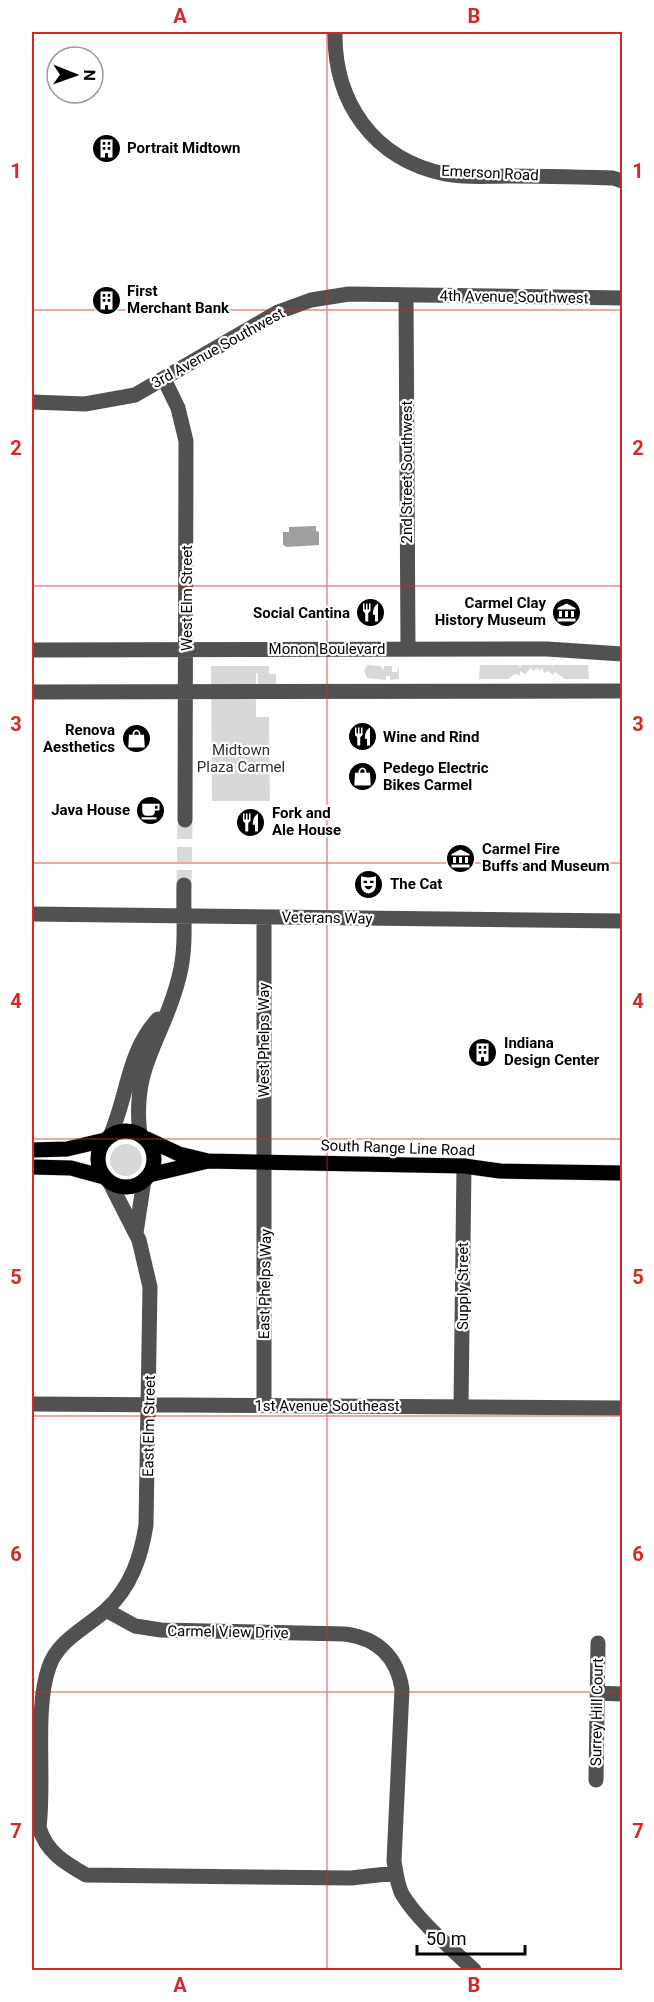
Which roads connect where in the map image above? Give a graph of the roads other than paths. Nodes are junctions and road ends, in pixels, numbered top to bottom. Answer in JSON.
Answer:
{"nodes":[{"id":1,"x":335,"y":32,"type":"edge"},
{"id":2,"x":622,"y":181,"type":"edge"},
{"id":3,"x":406,"y":295,"type":"junction"},
{"id":4,"x":622,"y":298,"type":"edge"},
{"id":5,"x":164,"y":379,"type":"junction"},
{"id":6,"x":32,"y":402,"type":"edge"},
{"id":7,"x":187,"y":649,"type":"junction"},
{"id":8,"x":408,"y":649,"type":"junction"},
{"id":9,"x":32,"y":650,"type":"edge"},
{"id":10,"x":622,"y":654,"type":"edge"},
{"id":11,"x":187,"y":691,"type":"junction"},
{"id":12,"x":622,"y":691,"type":"edge"},
{"id":13,"x":32,"y":692,"type":"edge"},
{"id":14,"x":185,"y":820,"type":"tunnel mouth"},
{"id":15,"x":184,"y":885,"type":"tunnel mouth"},
{"id":16,"x":32,"y":915,"type":"edge"},
{"id":17,"x":184,"y":916,"type":"junction"},
{"id":18,"x":264,"y":917,"type":"junction"},
{"id":19,"x":622,"y":921,"type":"edge"},
{"id":20,"x":166,"y":1010,"type":"junction"},
{"id":21,"x":143,"y":1137,"type":"junction"},
{"id":22,"x":108,"y":1138,"type":"junction"},
{"id":23,"x":32,"y":1150,"type":"edge"},
{"id":24,"x":208,"y":1161,"type":"junction"},
{"id":25,"x":264,"y":1162,"type":"junction"},
{"id":26,"x":464,"y":1166,"type":"junction"},
{"id":27,"x":32,"y":1167,"type":"edge"},
{"id":28,"x":622,"y":1173,"type":"edge"},
{"id":29,"x":147,"y":1178,"type":"junction"},
{"id":30,"x":107,"y":1179,"type":"junction"},
{"id":31,"x":136,"y":1233,"type":"junction"},
{"id":32,"x":32,"y":1404,"type":"edge"},
{"id":33,"x":149,"y":1406,"type":"junction"},
{"id":34,"x":264,"y":1406,"type":"junction"},
{"id":35,"x":461,"y":1406,"type":"junction"},
{"id":36,"x":622,"y":1408,"type":"edge"},
{"id":37,"x":106,"y":1610,"type":"junction"},
{"id":38,"x":598,"y":1643,"type":"dead end"},
{"id":39,"x":597,"y":1693,"type":"junction"},
{"id":40,"x":622,"y":1694,"type":"edge"},
{"id":41,"x":596,"y":1780,"type":"dead end"},
{"id":42,"x":396,"y":1873,"type":"junction"},
{"id":43,"x":474,"y":1971,"type":"edge"}],
"edges":[{"from":1,"to":2,"type":"street","name":"Emerson Road"},
{"from":3,"to":4,"type":"street","name":"4th Avenue Southwest"},
{"from":3,"to":5,"type":"street","name":"3rd Avenue Southwest"},
{"from":3,"to":8,"type":"street","name":"2nd Street Southwest"},
{"from":5,"to":6,"type":"street","name":"3rd Avenue Southwest"},
{"from":5,"to":7,"type":"street","name":"West Elm Street"},
{"from":7,"to":8,"type":"street","name":"Monon Boulevard"},
{"from":7,"to":9,"type":"street","name":"Monon Boulevard"},
{"from":7,"to":11,"type":"street","name":"West Elm Street"},
{"from":8,"to":10,"type":"street","name":"Monon Boulevard"},
{"from":11,"to":12,"type":"street"},
{"from":11,"to":13,"type":"street"},
{"from":11,"to":14,"type":"street","name":"West Elm Street"},
{"from":15,"to":17,"type":"street"},
{"from":16,"to":17,"type":"street","name":"Veterans Way"},
{"from":17,"to":18,"type":"street","name":"Veterans Way"},
{"from":17,"to":20,"type":"street"},
{"from":18,"to":19,"type":"street","name":"Veterans Way"},
{"from":18,"to":25,"type":"street","name":"West Phelps Way"},
{"from":20,"to":21,"type":"street"},
{"from":20,"to":22,"type":"street"},
{"from":21,"to":22,"type":"main road"},
{"from":21,"to":24,"type":"main road","name":"South Range Line Road"},
{"from":21,"to":29,"type":"main road"},
{"from":22,"to":23,"type":"main road"},
{"from":22,"to":30,"type":"main road"},
{"from":24,"to":25,"type":"main road","name":"South Range Line Road"},
{"from":24,"to":29,"type":"main road","name":"South Range Line Road"},
{"from":25,"to":26,"type":"main road","name":"South Range Line Road"},
{"from":25,"to":34,"type":"street","name":"East Phelps Way"},
{"from":26,"to":28,"type":"main road","name":"South Range Line Road"},
{"from":26,"to":35,"type":"street","name":"Supply Street"},
{"from":27,"to":30,"type":"main road"},
{"from":29,"to":30,"type":"main road"},
{"from":29,"to":31,"type":"street","name":"East Elm Street"},
{"from":30,"to":31,"type":"street","name":"East Elm Street"},
{"from":31,"to":33,"type":"street","name":"East Elm Street"},
{"from":32,"to":33,"type":"street","name":"1st Avenue Southeast"},
{"from":33,"to":34,"type":"street","name":"1st Avenue Southeast"},
{"from":33,"to":37,"type":"street","name":"East Elm Street"},
{"from":34,"to":35,"type":"street","name":"1st Avenue Southeast"},
{"from":35,"to":36,"type":"street","name":"1st Avenue Southeast"},
{"from":37,"to":42,"type":"street","name":"Carmel View Drive"},
{"from":37,"to":42,"type":"street"},
{"from":38,"to":39,"type":"street","name":"Surrey Hill Court"},
{"from":39,"to":40,"type":"street"},
{"from":39,"to":41,"type":"street","name":"Surrey Hill Court"},
{"from":42,"to":43,"type":"street","name":"Carmel View Drive"}]}
